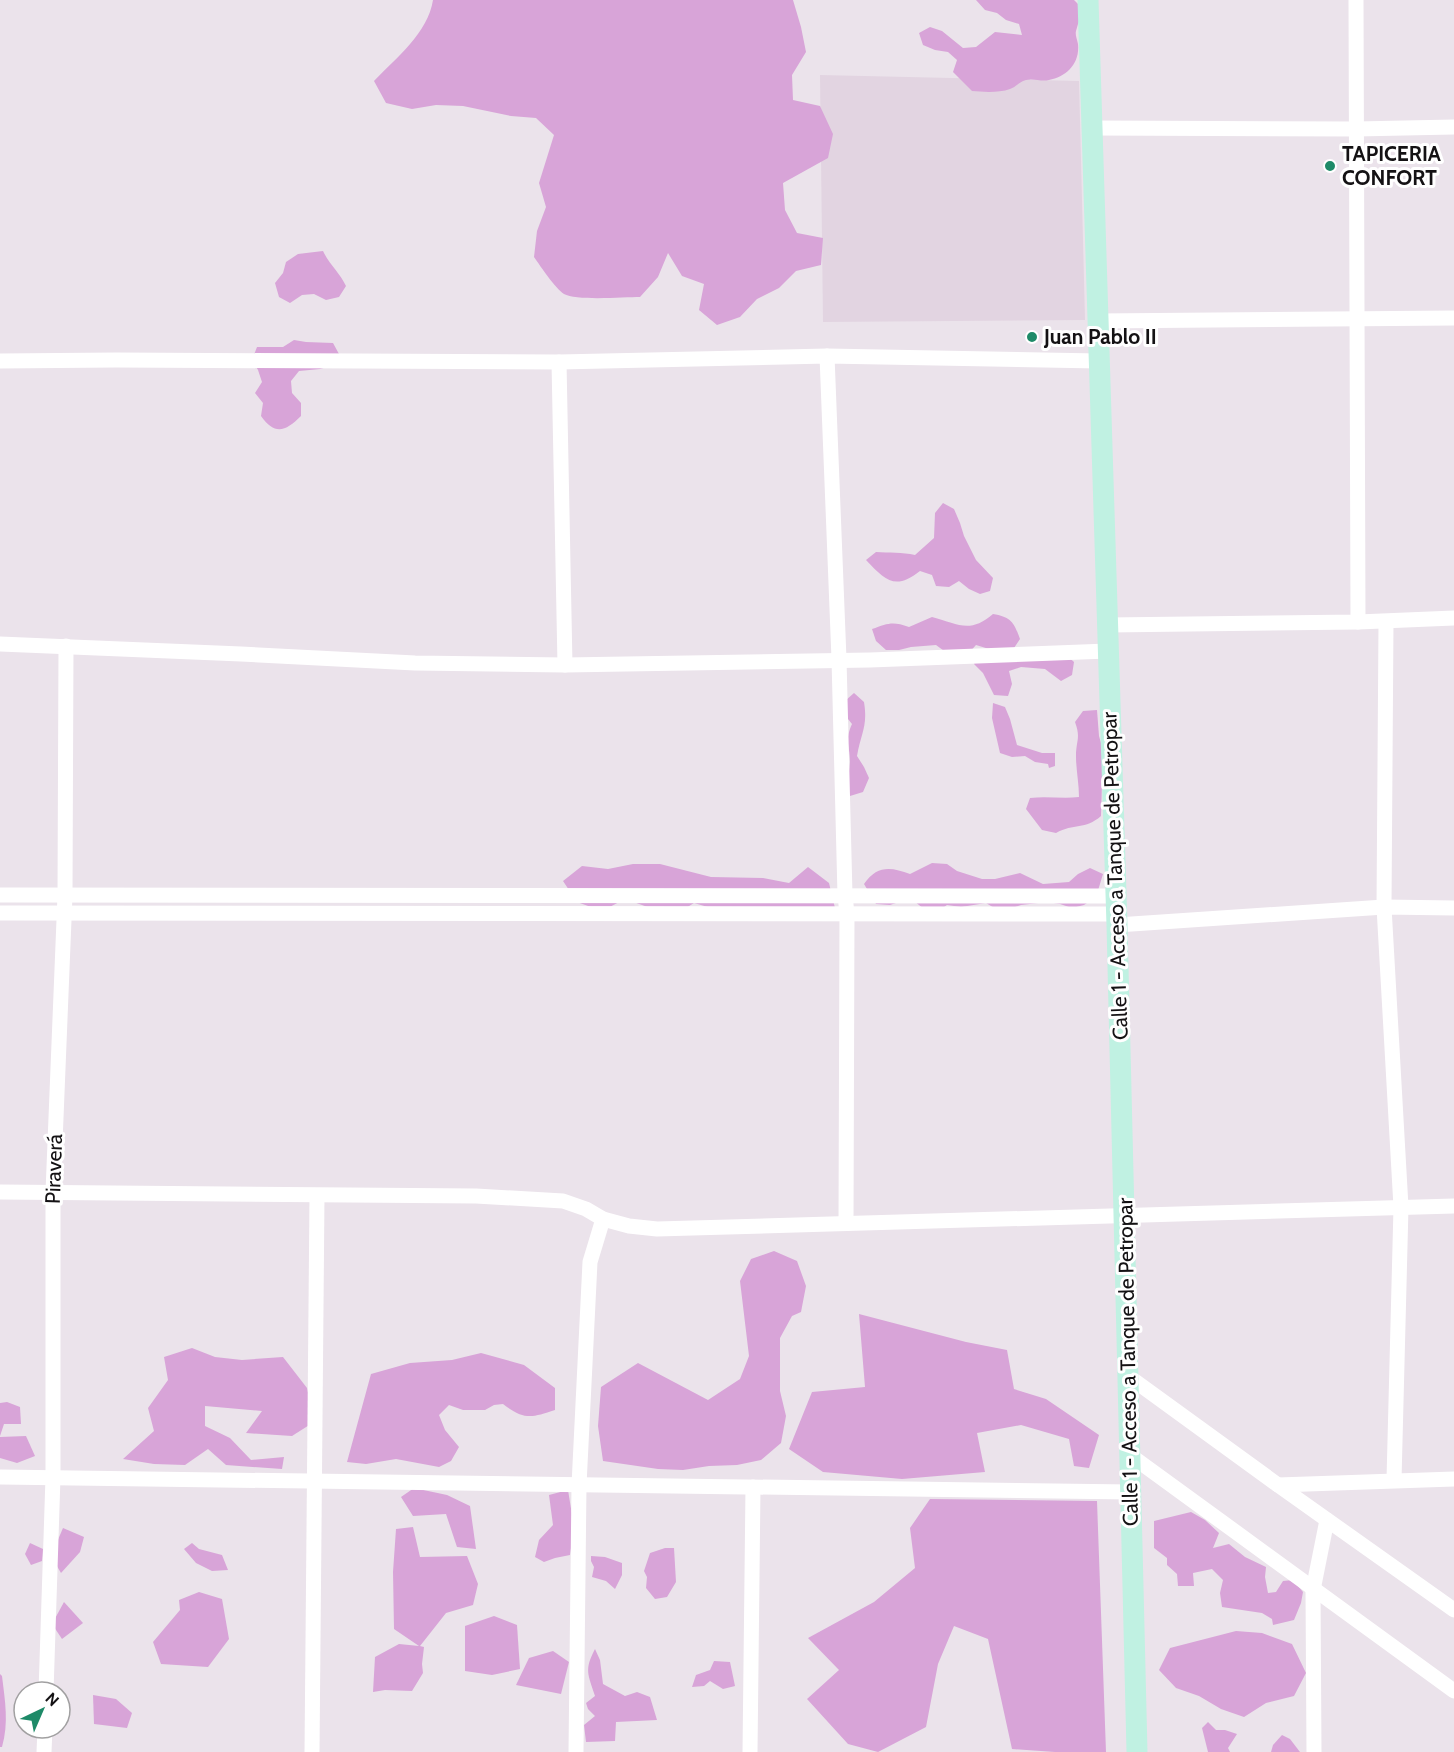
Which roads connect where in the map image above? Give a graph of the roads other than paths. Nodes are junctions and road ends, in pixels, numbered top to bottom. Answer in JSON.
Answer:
{"nodes":[{"id":1,"x":1088,"y":0,"type":"edge"},
{"id":2,"x":1356,"y":0,"type":"edge"},
{"id":3,"x":1454,"y":127,"type":"edge"},
{"id":4,"x":1092,"y":128,"type":"junction"},
{"id":5,"x":1356,"y":129,"type":"junction"},
{"id":6,"x":1359,"y":318,"type":"junction"},
{"id":7,"x":1454,"y":318,"type":"edge"},
{"id":8,"x":1098,"y":321,"type":"junction"},
{"id":9,"x":827,"y":356,"type":"junction"},
{"id":10,"x":0,"y":361,"type":"edge"},
{"id":11,"x":1099,"y":361,"type":"junction"},
{"id":12,"x":559,"y":362,"type":"junction"},
{"id":13,"x":1454,"y":618,"type":"edge"},
{"id":14,"x":1358,"y":622,"type":"junction"},
{"id":15,"x":1386,"y":622,"type":"junction"},
{"id":16,"x":1108,"y":625,"type":"junction"},
{"id":17,"x":0,"y":644,"type":"edge"},
{"id":18,"x":66,"y":646,"type":"junction"},
{"id":19,"x":1108,"y":651,"type":"junction"},
{"id":20,"x":839,"y":659,"type":"junction"},
{"id":21,"x":565,"y":665,"type":"junction"},
{"id":22,"x":0,"y":895,"type":"edge"},
{"id":23,"x":65,"y":895,"type":"junction"},
{"id":24,"x":410,"y":895,"type":"junction"},
{"id":25,"x":845,"y":896,"type":"junction"},
{"id":26,"x":1384,"y":907,"type":"junction"},
{"id":27,"x":1454,"y":908,"type":"edge"},
{"id":28,"x":1116,"y":911,"type":"junction"},
{"id":29,"x":0,"y":913,"type":"edge"},
{"id":30,"x":63,"y":913,"type":"junction"},
{"id":31,"x":410,"y":913,"type":"junction"},
{"id":32,"x":847,"y":914,"type":"junction"},
{"id":33,"x":0,"y":1192,"type":"edge"},
{"id":34,"x":53,"y":1192,"type":"junction"},
{"id":35,"x":318,"y":1196,"type":"junction"},
{"id":36,"x":1454,"y":1206,"type":"edge"},
{"id":37,"x":1401,"y":1207,"type":"junction"},
{"id":38,"x":1124,"y":1215,"type":"junction"},
{"id":39,"x":603,"y":1219,"type":"junction"},
{"id":40,"x":846,"y":1223,"type":"junction"},
{"id":41,"x":1128,"y":1376,"type":"junction"},
{"id":42,"x":1130,"y":1455,"type":"junction"},
{"id":43,"x":0,"y":1477,"type":"edge"},
{"id":44,"x":53,"y":1477,"type":"junction"},
{"id":45,"x":1454,"y":1479,"type":"edge"},
{"id":46,"x":315,"y":1480,"type":"junction"},
{"id":47,"x":1394,"y":1480,"type":"junction"},
{"id":48,"x":579,"y":1485,"type":"junction"},
{"id":49,"x":1278,"y":1485,"type":"junction"},
{"id":50,"x":753,"y":1487,"type":"junction"},
{"id":51,"x":1131,"y":1492,"type":"junction"},
{"id":52,"x":1327,"y":1520,"type":"junction"},
{"id":53,"x":1313,"y":1590,"type":"junction"},
{"id":54,"x":1454,"y":1610,"type":"edge"},
{"id":55,"x":46,"y":1680,"type":"edge"},
{"id":56,"x":1454,"y":1691,"type":"edge"},
{"id":57,"x":312,"y":1752,"type":"edge"},
{"id":58,"x":576,"y":1752,"type":"edge"},
{"id":59,"x":750,"y":1752,"type":"edge"},
{"id":60,"x":1137,"y":1752,"type":"edge"},
{"id":61,"x":1314,"y":1752,"type":"edge"}],
"edges":[{"from":1,"to":4,"type":"street","name":"Calle 1 - Acceso a Tanque de Petropar"},
{"from":2,"to":5,"type":"street"},
{"from":3,"to":5,"type":"street"},
{"from":4,"to":5,"type":"street"},
{"from":4,"to":8,"type":"street","name":"Calle 1 - Acceso a Tanque de Petropar"},
{"from":5,"to":6,"type":"street"},
{"from":6,"to":7,"type":"street"},
{"from":6,"to":8,"type":"street"},
{"from":6,"to":14,"type":"street"},
{"from":8,"to":11,"type":"street","name":"Calle 1 - Acceso a Tanque de Petropar"},
{"from":9,"to":11,"type":"street"},
{"from":9,"to":12,"type":"street"},
{"from":9,"to":20,"type":"street"},
{"from":10,"to":12,"type":"street"},
{"from":11,"to":16,"type":"street","name":"Calle 1 - Acceso a Tanque de Petropar"},
{"from":12,"to":21,"type":"street"},
{"from":13,"to":15,"type":"street"},
{"from":14,"to":15,"type":"street"},
{"from":14,"to":16,"type":"street"},
{"from":15,"to":26,"type":"street"},
{"from":16,"to":19,"type":"street","name":"Calle 1 - Acceso a Tanque de Petropar"},
{"from":17,"to":18,"type":"street"},
{"from":18,"to":21,"type":"street"},
{"from":18,"to":23,"type":"street","name":"Piraverá"},
{"from":19,"to":20,"type":"street"},
{"from":19,"to":28,"type":"street","name":"Calle 1 - Acceso a Tanque de Petropar"},
{"from":20,"to":21,"type":"street"},
{"from":20,"to":25,"type":"street"},
{"from":22,"to":23,"type":"street"},
{"from":23,"to":24,"type":"street"},
{"from":23,"to":30,"type":"street","name":"Piraverá"},
{"from":24,"to":25,"type":"street"},
{"from":24,"to":31,"type":"street"},
{"from":25,"to":28,"type":"street"},
{"from":25,"to":32,"type":"street"},
{"from":26,"to":27,"type":"street"},
{"from":26,"to":28,"type":"street"},
{"from":26,"to":37,"type":"street"},
{"from":28,"to":32,"type":"street"},
{"from":28,"to":38,"type":"street","name":"Calle 1 - Acceso a Tanque de Petropar"},
{"from":29,"to":30,"type":"street"},
{"from":30,"to":31,"type":"street"},
{"from":30,"to":34,"type":"street","name":"Piraverá"},
{"from":31,"to":32,"type":"street"},
{"from":32,"to":40,"type":"street"},
{"from":33,"to":34,"type":"street"},
{"from":34,"to":35,"type":"street"},
{"from":34,"to":44,"type":"street","name":"Piraverá"},
{"from":35,"to":39,"type":"street"},
{"from":35,"to":46,"type":"street"},
{"from":36,"to":37,"type":"street"},
{"from":37,"to":38,"type":"street"},
{"from":37,"to":47,"type":"street"},
{"from":38,"to":40,"type":"street"},
{"from":38,"to":41,"type":"street","name":"Calle 1 - Acceso a Tanque de Petropar"},
{"from":39,"to":40,"type":"street"},
{"from":39,"to":48,"type":"street"},
{"from":41,"to":42,"type":"street","name":"Calle 1 - Acceso a Tanque de Petropar"},
{"from":41,"to":49,"type":"street"},
{"from":42,"to":51,"type":"street","name":"Calle 1 - Acceso a Tanque de Petropar"},
{"from":42,"to":53,"type":"street"},
{"from":43,"to":44,"type":"street"},
{"from":44,"to":46,"type":"street"},
{"from":44,"to":55,"type":"street","name":"Piraverá"},
{"from":45,"to":47,"type":"street"},
{"from":46,"to":48,"type":"street"},
{"from":46,"to":57,"type":"street"},
{"from":47,"to":49,"type":"street"},
{"from":48,"to":50,"type":"street"},
{"from":48,"to":58,"type":"street"},
{"from":49,"to":52,"type":"street"},
{"from":50,"to":51,"type":"street"},
{"from":50,"to":59,"type":"street"},
{"from":51,"to":60,"type":"street","name":"Calle 1 - Acceso a Tanque de Petropar"},
{"from":52,"to":53,"type":"street"},
{"from":52,"to":54,"type":"street"},
{"from":53,"to":56,"type":"street"},
{"from":53,"to":61,"type":"street"}]}
